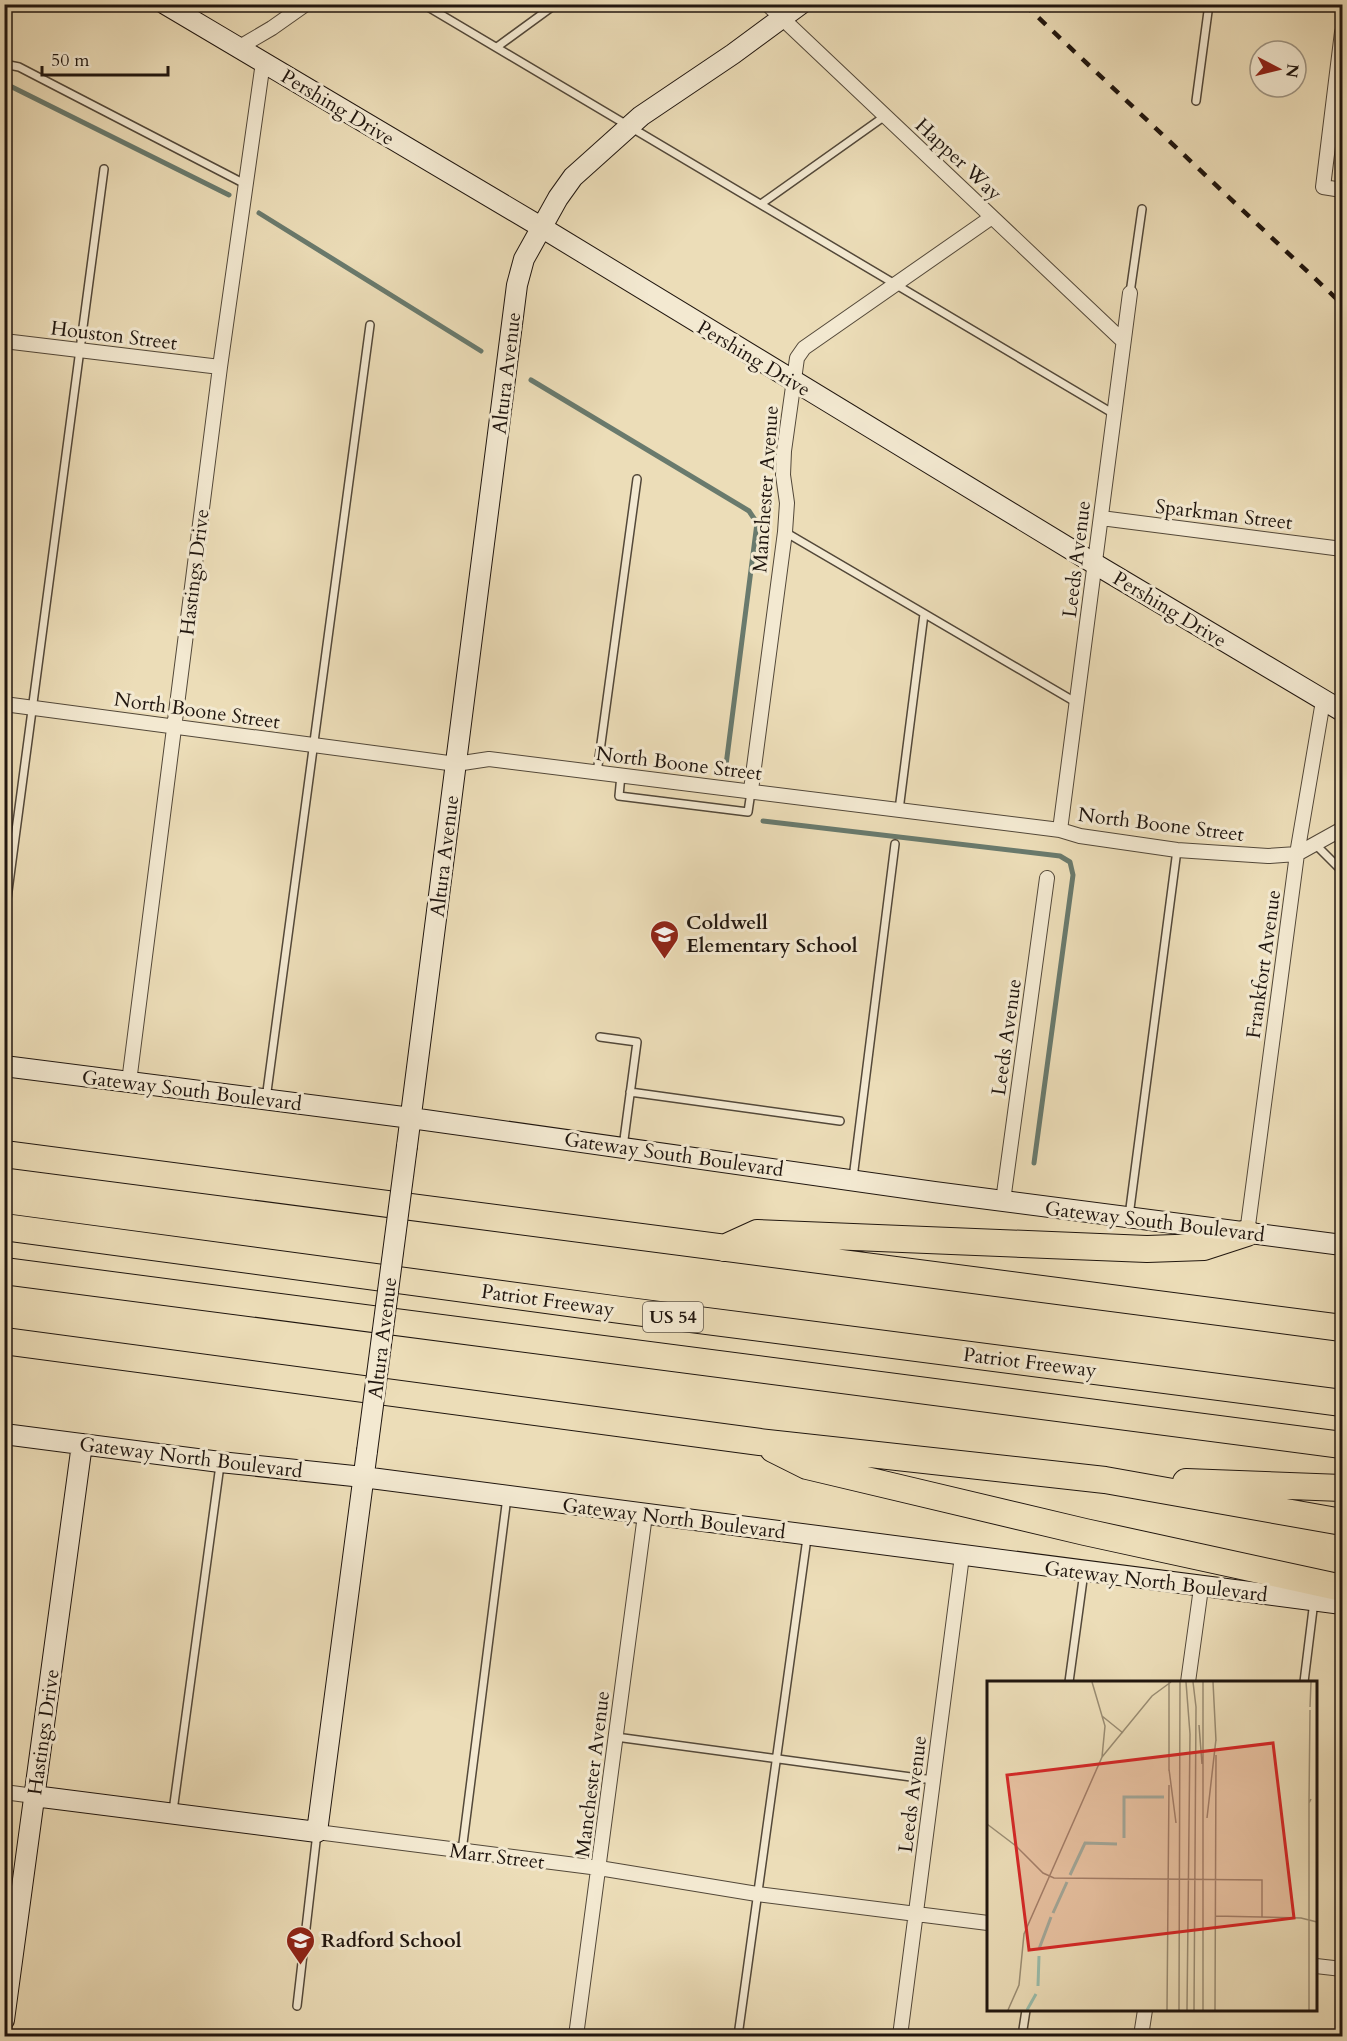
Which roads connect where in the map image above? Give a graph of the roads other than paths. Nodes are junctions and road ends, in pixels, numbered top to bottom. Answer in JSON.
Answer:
{"nodes":[{"id":1,"x":165,"y":4,"type":"edge"},
{"id":2,"x":306,"y":4,"type":"edge"},
{"id":3,"x":423,"y":4,"type":"edge"},
{"id":4,"x":556,"y":4,"type":"edge"},
{"id":5,"x":767,"y":4,"type":"edge"},
{"id":6,"x":801,"y":4,"type":"edge"},
{"id":7,"x":1209,"y":4,"type":"edge"},
{"id":8,"x":782,"y":18,"type":"junction"},
{"id":9,"x":1342,"y":32,"type":"edge"},
{"id":10,"x":497,"y":46,"type":"junction"},
{"id":11,"x":238,"y":48,"type":"junction"},
{"id":12,"x":262,"y":62,"type":"junction"},
{"id":13,"x":4,"y":64,"type":"edge"},
{"id":14,"x":1196,"y":101,"type":"dead end"},
{"id":15,"x":885,"y":116,"type":"junction"},
{"id":16,"x":629,"y":126,"type":"junction"},
{"id":17,"x":104,"y":169,"type":"dead end"},
{"id":18,"x":245,"y":184,"type":"junction"},
{"id":19,"x":1342,"y":190,"type":"edge"},
{"id":20,"x":761,"y":204,"type":"junction"},
{"id":21,"x":1142,"y":209,"type":"dead end"},
{"id":22,"x":992,"y":218,"type":"junction"},
{"id":23,"x":541,"y":227,"type":"junction"},
{"id":24,"x":897,"y":285,"type":"junction"},
{"id":25,"x":1130,"y":292,"type":"joint"},
{"id":26,"x":370,"y":325,"type":"dead end"},
{"id":27,"x":4,"y":341,"type":"edge"},
{"id":28,"x":1124,"y":341,"type":"junction"},
{"id":29,"x":80,"y":351,"type":"junction"},
{"id":30,"x":220,"y":367,"type":"junction"},
{"id":31,"x":792,"y":381,"type":"junction"},
{"id":32,"x":1114,"y":414,"type":"junction"},
{"id":33,"x":637,"y":479,"type":"dead end"},
{"id":34,"x":1101,"y":518,"type":"junction"},
{"id":35,"x":785,"y":532,"type":"junction"},
{"id":36,"x":1342,"y":549,"type":"edge"},
{"id":37,"x":1095,"y":564,"type":"junction"},
{"id":38,"x":924,"y":614,"type":"junction"},
{"id":39,"x":1323,"y":701,"type":"junction"},
{"id":40,"x":1077,"y":703,"type":"junction"},
{"id":41,"x":4,"y":704,"type":"edge"},
{"id":42,"x":33,"y":708,"type":"junction"},
{"id":43,"x":1342,"y":711,"type":"edge"},
{"id":44,"x":175,"y":727,"type":"junction"},
{"id":45,"x":314,"y":745,"type":"junction"},
{"id":46,"x":456,"y":764,"type":"junction"},
{"id":47,"x":597,"y":772,"type":"junction"},
{"id":48,"x":621,"y":776,"type":"junction"},
{"id":49,"x":751,"y":790,"type":"junction"},
{"id":50,"x":899,"y":810,"type":"junction"},
{"id":51,"x":1342,"y":829,"type":"edge"},
{"id":52,"x":1060,"y":830,"type":"junction"},
{"id":53,"x":895,"y":844,"type":"dead end"},
{"id":54,"x":1315,"y":844,"type":"junction"},
{"id":55,"x":1177,"y":850,"type":"junction"},
{"id":56,"x":1297,"y":854,"type":"junction"},
{"id":57,"x":1342,"y":872,"type":"edge"},
{"id":58,"x":1047,"y":878,"type":"dead end"},
{"id":59,"x":4,"y":921,"type":"edge"},
{"id":60,"x":600,"y":1037,"type":"dead end"},
{"id":61,"x":4,"y":1066,"type":"edge"},
{"id":62,"x":129,"y":1082,"type":"junction"},
{"id":63,"x":630,"y":1092,"type":"junction"},
{"id":64,"x":266,"y":1100,"type":"junction"},
{"id":65,"x":411,"y":1118,"type":"junction"},
{"id":66,"x":840,"y":1121,"type":"dead end"},
{"id":67,"x":623,"y":1147,"type":"junction"},
{"id":68,"x":4,"y":1154,"type":"edge"},
{"id":69,"x":853,"y":1180,"type":"junction"},
{"id":70,"x":1003,"y":1201,"type":"junction"},
{"id":71,"x":1128,"y":1217,"type":"junction"},
{"id":72,"x":4,"y":1227,"type":"edge"},
{"id":73,"x":1247,"y":1233,"type":"junction"},
{"id":74,"x":1342,"y":1245,"type":"edge"},
{"id":75,"x":724,"y":1248,"type":"junction"},
{"id":76,"x":4,"y":1271,"type":"edge"},
{"id":77,"x":1342,"y":1328,"type":"edge"},
{"id":78,"x":4,"y":1341,"type":"edge"},
{"id":79,"x":1342,"y":1402,"type":"edge"},
{"id":80,"x":4,"y":1434,"type":"edge"},
{"id":81,"x":760,"y":1442,"type":"junction"},
{"id":82,"x":82,"y":1444,"type":"junction"},
{"id":83,"x":1342,"y":1445,"type":"edge"},
{"id":84,"x":220,"y":1462,"type":"junction"},
{"id":85,"x":363,"y":1478,"type":"junction"},
{"id":86,"x":1105,"y":1480,"type":"junction"},
{"id":87,"x":1342,"y":1488,"type":"edge"},
{"id":88,"x":507,"y":1497,"type":"junction"},
{"id":89,"x":645,"y":1515,"type":"junction"},
{"id":90,"x":1342,"y":1522,"type":"edge"},
{"id":91,"x":808,"y":1535,"type":"junction"},
{"id":92,"x":962,"y":1556,"type":"junction"},
{"id":93,"x":1084,"y":1572,"type":"junction"},
{"id":94,"x":1201,"y":1588,"type":"junction"},
{"id":95,"x":1342,"y":1588,"type":"edge"},
{"id":96,"x":1314,"y":1601,"type":"junction"},
{"id":97,"x":1342,"y":1604,"type":"edge"},
{"id":98,"x":1070,"y":1681,"type":"edge"},
{"id":99,"x":1188,"y":1681,"type":"edge"},
{"id":100,"x":1304,"y":1681,"type":"edge"},
{"id":101,"x":616,"y":1737,"type":"junction"},
{"id":102,"x":776,"y":1759,"type":"junction"},
{"id":103,"x":933,"y":1780,"type":"junction"},
{"id":104,"x":4,"y":1792,"type":"edge"},
{"id":105,"x":34,"y":1796,"type":"junction"},
{"id":106,"x":172,"y":1814,"type":"junction"},
{"id":107,"x":317,"y":1832,"type":"junction"},
{"id":108,"x":462,"y":1851,"type":"junction"},
{"id":109,"x":599,"y":1868,"type":"junction"},
{"id":110,"x":757,"y":1894,"type":"junction"},
{"id":111,"x":916,"y":1914,"type":"junction"},
{"id":112,"x":987,"y":1923,"type":"edge"},
{"id":113,"x":1317,"y":1966,"type":"edge"},
{"id":114,"x":1342,"y":1969,"type":"edge"},
{"id":115,"x":297,"y":2006,"type":"dead end"},
{"id":116,"x":1026,"y":2011,"type":"edge"},
{"id":117,"x":1145,"y":2011,"type":"edge"},
{"id":118,"x":4,"y":2020,"type":"edge"},
{"id":119,"x":576,"y":2037,"type":"edge"},
{"id":120,"x":738,"y":2037,"type":"edge"},
{"id":121,"x":900,"y":2037,"type":"edge"},
{"id":122,"x":1022,"y":2037,"type":"edge"},
{"id":123,"x":1141,"y":2037,"type":"edge"}],
"edges":[{"from":1,"to":11,"type":"main road","name":"Pershing Drive"},
{"from":2,"to":11,"type":"street"},
{"from":3,"to":10,"type":"lane"},
{"from":4,"to":10,"type":"lane"},
{"from":5,"to":8,"type":"street","name":"Happer Way"},
{"from":6,"to":8,"type":"main road","name":"Altura Avenue"},
{"from":7,"to":14,"type":"lane"},
{"from":8,"to":15,"type":"street","name":"Happer Way"},
{"from":8,"to":16,"type":"main road","name":"Altura Avenue"},
{"from":9,"to":19,"type":"street"},
{"from":10,"to":16,"type":"lane"},
{"from":11,"to":12,"type":"main road","name":"Pershing Drive"},
{"from":12,"to":18,"type":"street","name":"Hastings Drive"},
{"from":12,"to":23,"type":"main road","name":"Pershing Drive"},
{"from":13,"to":18,"type":"lane"},
{"from":15,"to":20,"type":"lane"},
{"from":15,"to":22,"type":"street","name":"Happer Way"},
{"from":16,"to":20,"type":"lane"},
{"from":16,"to":23,"type":"main road","name":"Altura Avenue"},
{"from":17,"to":29,"type":"lane"},
{"from":18,"to":30,"type":"street","name":"Hastings Drive"},
{"from":20,"to":24,"type":"lane"},
{"from":21,"to":25,"type":"lane"},
{"from":22,"to":24,"type":"street","name":"Manchester Avenue"},
{"from":22,"to":28,"type":"street","name":"Happer Way"},
{"from":23,"to":31,"type":"main road","name":"Pershing Drive"},
{"from":23,"to":46,"type":"main road","name":"Altura Avenue"},
{"from":24,"to":31,"type":"street","name":"Manchester Avenue"},
{"from":24,"to":32,"type":"lane"},
{"from":25,"to":28,"type":"street","name":"Leeds Avenue"},
{"from":26,"to":45,"type":"lane"},
{"from":27,"to":29,"type":"street","name":"Houston Street"},
{"from":28,"to":32,"type":"street","name":"Leeds Avenue"},
{"from":29,"to":30,"type":"street","name":"Houston Street"},
{"from":29,"to":42,"type":"lane"},
{"from":30,"to":44,"type":"street","name":"Hastings Drive"},
{"from":31,"to":35,"type":"street","name":"Manchester Avenue"},
{"from":31,"to":37,"type":"main road","name":"Pershing Drive"},
{"from":32,"to":34,"type":"street","name":"Leeds Avenue"},
{"from":33,"to":47,"type":"lane"},
{"from":34,"to":36,"type":"street","name":"Sparkman Street"},
{"from":34,"to":37,"type":"street","name":"Leeds Avenue"},
{"from":35,"to":38,"type":"lane"},
{"from":35,"to":49,"type":"street","name":"Manchester Avenue"},
{"from":37,"to":39,"type":"main road","name":"Pershing Drive"},
{"from":37,"to":40,"type":"street","name":"Leeds Avenue"},
{"from":38,"to":40,"type":"lane"},
{"from":38,"to":50,"type":"lane"},
{"from":39,"to":43,"type":"main road","name":"Pershing Drive"},
{"from":39,"to":56,"type":"street","name":"Frankfort Avenue"},
{"from":40,"to":52,"type":"street","name":"Leeds Avenue"},
{"from":41,"to":42,"type":"street","name":"North Boone Street"},
{"from":42,"to":44,"type":"street","name":"North Boone Street"},
{"from":42,"to":59,"type":"lane"},
{"from":44,"to":45,"type":"street","name":"North Boone Street"},
{"from":44,"to":62,"type":"street","name":"Hastings Drive"},
{"from":45,"to":46,"type":"street","name":"North Boone Street"},
{"from":45,"to":64,"type":"lane"},
{"from":46,"to":47,"type":"street","name":"North Boone Street"},
{"from":46,"to":65,"type":"main road","name":"Altura Avenue"},
{"from":47,"to":48,"type":"street","name":"North Boone Street"},
{"from":48,"to":49,"type":"street","name":"North Boone Street"},
{"from":48,"to":49,"type":"lane"},
{"from":49,"to":50,"type":"street","name":"North Boone Street"},
{"from":50,"to":52,"type":"street","name":"North Boone Street"},
{"from":51,"to":54,"type":"street","name":"North Boone Street"},
{"from":52,"to":55,"type":"street","name":"North Boone Street"},
{"from":53,"to":69,"type":"lane"},
{"from":54,"to":56,"type":"street","name":"North Boone Street"},
{"from":54,"to":57,"type":"lane"},
{"from":55,"to":56,"type":"street","name":"North Boone Street"},
{"from":55,"to":71,"type":"lane"},
{"from":56,"to":73,"type":"street","name":"Frankfort Avenue"},
{"from":58,"to":70,"type":"street","name":"Leeds Avenue"},
{"from":60,"to":63,"type":"lane"},
{"from":61,"to":62,"type":"main road","name":"Gateway South Boulevard"},
{"from":62,"to":64,"type":"main road","name":"Gateway South Boulevard"},
{"from":63,"to":66,"type":"lane"},
{"from":63,"to":67,"type":"lane"},
{"from":64,"to":65,"type":"main road","name":"Gateway South Boulevard"},
{"from":65,"to":67,"type":"main road","name":"Gateway South Boulevard"},
{"from":65,"to":85,"type":"main road","name":"Altura Avenue","bridge":true},
{"from":67,"to":69,"type":"main road","name":"Gateway South Boulevard"},
{"from":68,"to":75,"type":"highway"},
{"from":69,"to":70,"type":"main road","name":"Gateway South Boulevard"},
{"from":70,"to":71,"type":"main road","name":"Gateway South Boulevard"},
{"from":71,"to":73,"type":"main road","name":"Gateway South Boulevard"},
{"from":72,"to":79,"type":"highway","name":"Patriot Freeway","number":"US 54"},
{"from":73,"to":74,"type":"main road","name":"Gateway South Boulevard"},
{"from":73,"to":75,"type":"highway"},
{"from":75,"to":77,"type":"highway"},
{"from":76,"to":83,"type":"highway","name":"Patriot Freeway","number":"US 54"},
{"from":78,"to":81,"type":"highway"},
{"from":80,"to":82,"type":"main road","name":"Gateway North Boulevard"},
{"from":81,"to":86,"type":"highway"},
{"from":81,"to":95,"type":"highway"},
{"from":82,"to":84,"type":"main road","name":"Gateway North Boulevard"},
{"from":82,"to":105,"type":"main road","name":"Hastings Drive"},
{"from":84,"to":85,"type":"main road","name":"Gateway North Boulevard"},
{"from":84,"to":106,"type":"lane"},
{"from":85,"to":88,"type":"main road","name":"Gateway North Boulevard"},
{"from":85,"to":107,"type":"main road","name":"Altura Avenue"},
{"from":86,"to":87,"type":"highway"},
{"from":86,"to":90,"type":"highway"},
{"from":88,"to":89,"type":"main road","name":"Gateway North Boulevard"},
{"from":88,"to":108,"type":"lane"},
{"from":89,"to":91,"type":"main road","name":"Gateway North Boulevard"},
{"from":89,"to":101,"type":"street","name":"Manchester Avenue"},
{"from":91,"to":92,"type":"main road","name":"Gateway North Boulevard"},
{"from":91,"to":102,"type":"lane"},
{"from":92,"to":93,"type":"main road","name":"Gateway North Boulevard"},
{"from":92,"to":103,"type":"street","name":"Leeds Avenue"},
{"from":93,"to":94,"type":"main road","name":"Gateway North Boulevard"},
{"from":93,"to":98,"type":"lane"},
{"from":94,"to":96,"type":"main road","name":"Gateway North Boulevard"},
{"from":94,"to":99,"type":"street"},
{"from":96,"to":97,"type":"main road","name":"Gateway North Boulevard"},
{"from":96,"to":100,"type":"lane"},
{"from":101,"to":102,"type":"lane"},
{"from":101,"to":109,"type":"street","name":"Manchester Avenue"},
{"from":102,"to":103,"type":"lane"},
{"from":102,"to":110,"type":"lane"},
{"from":103,"to":111,"type":"street","name":"Leeds Avenue"},
{"from":104,"to":105,"type":"street","name":"Marr Street"},
{"from":105,"to":106,"type":"main road","name":"Marr Street"},
{"from":105,"to":118,"type":"main road","name":"Hastings Drive"},
{"from":106,"to":107,"type":"main road","name":"Marr Street"},
{"from":107,"to":108,"type":"street","name":"Marr Street"},
{"from":107,"to":115,"type":"lane"},
{"from":108,"to":109,"type":"street","name":"Marr Street"},
{"from":109,"to":110,"type":"street","name":"Marr Street"},
{"from":109,"to":119,"type":"street","name":"Manchester Avenue"},
{"from":110,"to":111,"type":"street","name":"Marr Street"},
{"from":110,"to":120,"type":"lane"},
{"from":111,"to":112,"type":"street","name":"Marr Street"},
{"from":111,"to":121,"type":"street","name":"Leeds Avenue"},
{"from":113,"to":114,"type":"street"},
{"from":116,"to":122,"type":"lane"},
{"from":117,"to":123,"type":"street"}]}
